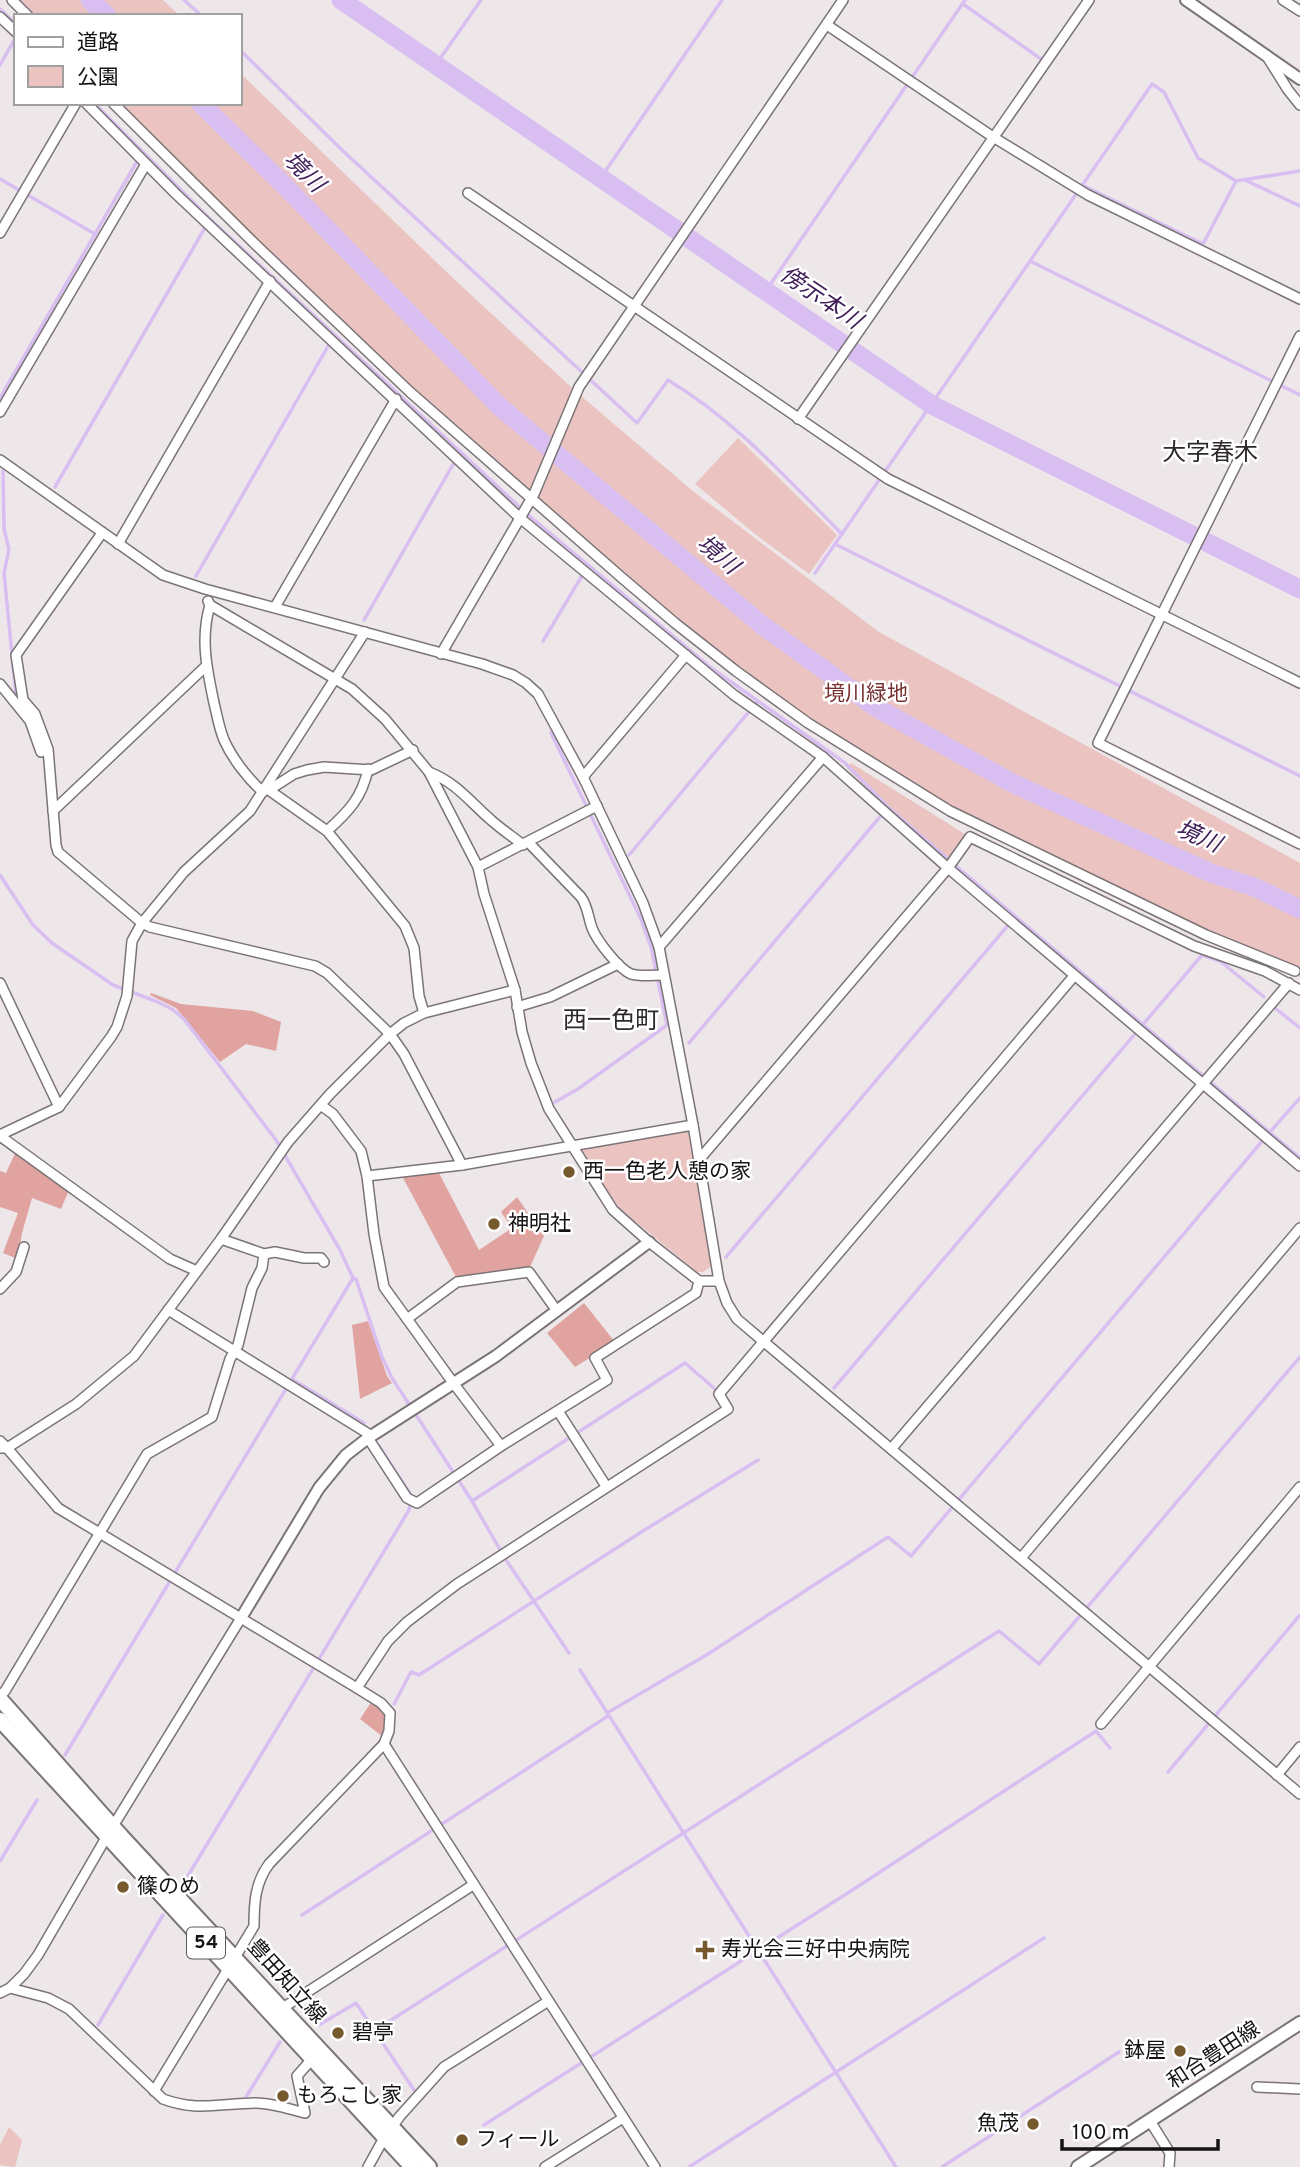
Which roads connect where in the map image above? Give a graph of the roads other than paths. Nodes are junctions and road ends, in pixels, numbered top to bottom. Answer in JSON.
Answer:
{"nodes":[{"id":1,"x":12,"y":0,"type":"edge"},
{"id":2,"x":843,"y":0,"type":"edge"},
{"id":3,"x":1089,"y":0,"type":"edge"},
{"id":4,"x":1186,"y":0,"type":"edge"},
{"id":5,"x":1284,"y":0,"type":"edge"},
{"id":6,"x":1300,"y":12,"type":"edge"},
{"id":7,"x":26,"y":14,"type":"edge"},
{"id":8,"x":0,"y":17,"type":"edge"},
{"id":9,"x":827,"y":25,"type":"junction"},
{"id":10,"x":14,"y":30,"type":"edge"},
{"id":11,"x":1268,"y":58,"type":"junction"},
{"id":12,"x":1300,"y":79,"type":"edge"},
{"id":13,"x":1300,"y":104,"type":"edge"},
{"id":14,"x":75,"y":105,"type":"edge"},
{"id":15,"x":88,"y":105,"type":"edge"},
{"id":16,"x":115,"y":105,"type":"edge"},
{"id":17,"x":993,"y":137,"type":"junction"},
{"id":18,"x":146,"y":164,"type":"junction"},
{"id":19,"x":468,"y":192,"type":"dead end"},
{"id":20,"x":0,"y":233,"type":"edge"},
{"id":21,"x":270,"y":281,"type":"junction"},
{"id":22,"x":1300,"y":299,"type":"edge"},
{"id":23,"x":634,"y":306,"type":"junction"},
{"id":24,"x":1300,"y":336,"type":"edge"},
{"id":25,"x":396,"y":399,"type":"junction"},
{"id":26,"x":0,"y":412,"type":"edge"},
{"id":27,"x":798,"y":419,"type":"junction"},
{"id":28,"x":0,"y":460,"type":"edge"},
{"id":29,"x":531,"y":499,"type":"junction"},
{"id":30,"x":520,"y":518,"type":"junction"},
{"id":31,"x":102,"y":533,"type":"junction"},
{"id":32,"x":118,"y":544,"type":"junction"},
{"id":33,"x":205,"y":589,"type":"junction"},
{"id":34,"x":209,"y":605,"type":"junction"},
{"id":35,"x":275,"y":607,"type":"junction"},
{"id":36,"x":1162,"y":615,"type":"junction"},
{"id":37,"x":365,"y":632,"type":"junction"},
{"id":38,"x":441,"y":654,"type":"junction"},
{"id":39,"x":686,"y":655,"type":"junction"},
{"id":40,"x":206,"y":666,"type":"junction"},
{"id":41,"x":335,"y":678,"type":"junction"},
{"id":42,"x":1300,"y":682,"type":"edge"},
{"id":43,"x":0,"y":684,"type":"edge"},
{"id":44,"x":19,"y":702,"type":"junction"},
{"id":45,"x":413,"y":750,"type":"junction"},
{"id":46,"x":41,"y":752,"type":"dead end"},
{"id":47,"x":823,"y":757,"type":"junction"},
{"id":48,"x":368,"y":769,"type":"junction"},
{"id":49,"x":429,"y":772,"type":"junction"},
{"id":50,"x":583,"y":777,"type":"junction"},
{"id":51,"x":266,"y":790,"type":"junction"},
{"id":52,"x":597,"y":806,"type":"junction"},
{"id":53,"x":53,"y":811,"type":"junction"},
{"id":54,"x":327,"y":831,"type":"junction"},
{"id":55,"x":526,"y":844,"type":"junction"},
{"id":56,"x":1300,"y":844,"type":"edge"},
{"id":57,"x":478,"y":867,"type":"junction"},
{"id":58,"x":948,"y":868,"type":"junction"},
{"id":59,"x":142,"y":923,"type":"junction"},
{"id":60,"x":659,"y":947,"type":"junction"},
{"id":61,"x":618,"y":964,"type":"junction"},
{"id":62,"x":1295,"y":971,"type":"dead end"},
{"id":63,"x":664,"y":975,"type":"junction"},
{"id":64,"x":1074,"y":976,"type":"junction"},
{"id":65,"x":0,"y":983,"type":"edge"},
{"id":66,"x":1289,"y":983,"type":"junction"},
{"id":67,"x":515,"y":990,"type":"junction"},
{"id":68,"x":1300,"y":990,"type":"edge"},
{"id":69,"x":517,"y":1007,"type":"junction"},
{"id":70,"x":424,"y":1013,"type":"junction"},
{"id":71,"x":390,"y":1034,"type":"junction"},
{"id":72,"x":1203,"y":1084,"type":"junction"},
{"id":73,"x":322,"y":1106,"type":"junction"},
{"id":74,"x":59,"y":1107,"type":"junction"},
{"id":75,"x":693,"y":1125,"type":"junction"},
{"id":76,"x":0,"y":1136,"type":"edge"},
{"id":77,"x":572,"y":1146,"type":"junction"},
{"id":78,"x":698,"y":1161,"type":"junction"},
{"id":79,"x":462,"y":1166,"type":"junction"},
{"id":80,"x":1300,"y":1166,"type":"edge"},
{"id":81,"x":367,"y":1176,"type":"junction"},
{"id":82,"x":1300,"y":1228,"type":"edge"},
{"id":83,"x":221,"y":1239,"type":"junction"},
{"id":84,"x":649,"y":1242,"type":"junction"},
{"id":85,"x":24,"y":1247,"type":"dead end"},
{"id":86,"x":264,"y":1254,"type":"junction"},
{"id":87,"x":324,"y":1262,"type":"dead end"},
{"id":88,"x":197,"y":1271,"type":"junction"},
{"id":89,"x":699,"y":1281,"type":"junction"},
{"id":90,"x":719,"y":1281,"type":"junction"},
{"id":91,"x":0,"y":1289,"type":"edge"},
{"id":92,"x":168,"y":1310,"type":"junction"},
{"id":93,"x":557,"y":1311,"type":"junction"},
{"id":94,"x":407,"y":1319,"type":"junction"},
{"id":95,"x":764,"y":1341,"type":"junction"},
{"id":96,"x":234,"y":1352,"type":"junction"},
{"id":97,"x":454,"y":1384,"type":"junction"},
{"id":98,"x":558,"y":1411,"type":"junction"},
{"id":99,"x":370,"y":1437,"type":"junction"},
{"id":100,"x":0,"y":1441,"type":"edge"},
{"id":101,"x":501,"y":1446,"type":"junction"},
{"id":102,"x":4,"y":1448,"type":"edge"},
{"id":103,"x":892,"y":1448,"type":"junction"},
{"id":104,"x":607,"y":1486,"type":"junction"},
{"id":105,"x":1300,"y":1488,"type":"edge"},
{"id":106,"x":100,"y":1533,"type":"junction"},
{"id":107,"x":1021,"y":1558,"type":"junction"},
{"id":108,"x":240,"y":1618,"type":"junction"},
{"id":109,"x":1149,"y":1666,"type":"junction"},
{"id":110,"x":357,"y":1688,"type":"junction"},
{"id":111,"x":0,"y":1697,"type":"edge"},
{"id":112,"x":0,"y":1720,"type":"edge"},
{"id":113,"x":1101,"y":1724,"type":"dead end"},
{"id":114,"x":384,"y":1744,"type":"junction"},
{"id":115,"x":1300,"y":1747,"type":"edge"},
{"id":116,"x":1277,"y":1775,"type":"junction"},
{"id":117,"x":1300,"y":1794,"type":"edge"},
{"id":118,"x":110,"y":1832,"type":"junction"},
{"id":119,"x":473,"y":1885,"type":"junction"},
{"id":120,"x":232,"y":1963,"type":"junction"},
{"id":121,"x":10,"y":1988,"type":"junction"},
{"id":122,"x":0,"y":1993,"type":"edge"},
{"id":123,"x":547,"y":2002,"type":"junction"},
{"id":124,"x":281,"y":2009,"type":"junction"},
{"id":125,"x":1300,"y":2023,"type":"edge"},
{"id":126,"x":312,"y":2059,"type":"junction"},
{"id":127,"x":1257,"y":2087,"type":"dead end"},
{"id":128,"x":1300,"y":2089,"type":"edge"},
{"id":129,"x":154,"y":2091,"type":"junction"},
{"id":130,"x":623,"y":2118,"type":"junction"},
{"id":131,"x":1150,"y":2120,"type":"junction"},
{"id":132,"x":388,"y":2133,"type":"junction"},
{"id":133,"x":368,"y":2167,"type":"edge"},
{"id":134,"x":412,"y":2167,"type":"edge"},
{"id":135,"x":429,"y":2167,"type":"edge"},
{"id":136,"x":545,"y":2167,"type":"edge"},
{"id":137,"x":655,"y":2167,"type":"edge"},
{"id":138,"x":1078,"y":2167,"type":"edge"},
{"id":139,"x":1170,"y":2167,"type":"edge"}],
"edges":[{"from":1,"to":7,"type":"street"},
{"from":2,"to":9,"type":"street"},
{"from":3,"to":17,"type":"street"},
{"from":4,"to":11,"type":"street"},
{"from":5,"to":6,"type":"street"},
{"from":8,"to":10,"type":"street"},
{"from":9,"to":17,"type":"street"},
{"from":9,"to":23,"type":"street"},
{"from":11,"to":12,"type":"street"},
{"from":11,"to":13,"type":"street"},
{"from":14,"to":20,"type":"street"},
{"from":15,"to":18,"type":"street"},
{"from":16,"to":29,"type":"street"},
{"from":17,"to":22,"type":"street"},
{"from":17,"to":27,"type":"street"},
{"from":18,"to":21,"type":"street"},
{"from":18,"to":26,"type":"street"},
{"from":19,"to":23,"type":"street"},
{"from":21,"to":25,"type":"street"},
{"from":21,"to":32,"type":"street"},
{"from":23,"to":27,"type":"street"},
{"from":23,"to":29,"type":"street"},
{"from":24,"to":36,"type":"street"},
{"from":25,"to":30,"type":"street"},
{"from":25,"to":35,"type":"street"},
{"from":27,"to":36,"type":"street"},
{"from":28,"to":31,"type":"street"},
{"from":29,"to":30,"type":"street"},
{"from":29,"to":62,"type":"street"},
{"from":30,"to":38,"type":"street"},
{"from":30,"to":39,"type":"street"},
{"from":31,"to":32,"type":"street"},
{"from":31,"to":44,"type":"street"},
{"from":32,"to":33,"type":"street"},
{"from":33,"to":34,"type":"street"},
{"from":33,"to":35,"type":"street"},
{"from":34,"to":40,"type":"street"},
{"from":34,"to":41,"type":"street"},
{"from":35,"to":37,"type":"street"},
{"from":36,"to":42,"type":"street"},
{"from":36,"to":56,"type":"street"},
{"from":37,"to":38,"type":"street"},
{"from":37,"to":41,"type":"street"},
{"from":38,"to":50,"type":"street"},
{"from":39,"to":47,"type":"street"},
{"from":39,"to":50,"type":"street"},
{"from":40,"to":51,"type":"street"},
{"from":40,"to":53,"type":"street"},
{"from":41,"to":45,"type":"street"},
{"from":41,"to":51,"type":"street"},
{"from":43,"to":44,"type":"street"},
{"from":44,"to":46,"type":"street"},
{"from":44,"to":53,"type":"street"},
{"from":45,"to":48,"type":"street"},
{"from":45,"to":49,"type":"street"},
{"from":47,"to":58,"type":"street"},
{"from":47,"to":60,"type":"street"},
{"from":48,"to":51,"type":"street"},
{"from":48,"to":54,"type":"street"},
{"from":49,"to":55,"type":"street"},
{"from":49,"to":57,"type":"street"},
{"from":50,"to":52,"type":"street"},
{"from":51,"to":54,"type":"street"},
{"from":51,"to":59,"type":"street"},
{"from":52,"to":55,"type":"street"},
{"from":52,"to":60,"type":"street"},
{"from":53,"to":59,"type":"street"},
{"from":54,"to":70,"type":"street"},
{"from":55,"to":57,"type":"street"},
{"from":55,"to":61,"type":"street"},
{"from":57,"to":67,"type":"street"},
{"from":58,"to":64,"type":"street"},
{"from":58,"to":66,"type":"street"},
{"from":58,"to":78,"type":"street"},
{"from":59,"to":71,"type":"street"},
{"from":59,"to":74,"type":"street"},
{"from":60,"to":63,"type":"street"},
{"from":61,"to":63,"type":"street"},
{"from":61,"to":69,"type":"street"},
{"from":63,"to":75,"type":"street"},
{"from":64,"to":72,"type":"street"},
{"from":64,"to":95,"type":"street"},
{"from":65,"to":74,"type":"street"},
{"from":66,"to":68,"type":"street"},
{"from":66,"to":72,"type":"street"},
{"from":67,"to":69,"type":"street"},
{"from":67,"to":70,"type":"street"},
{"from":69,"to":77,"type":"street"},
{"from":70,"to":71,"type":"street"},
{"from":71,"to":73,"type":"street"},
{"from":71,"to":79,"type":"street"},
{"from":72,"to":80,"type":"street"},
{"from":72,"to":103,"type":"street"},
{"from":73,"to":81,"type":"street"},
{"from":73,"to":83,"type":"street"},
{"from":74,"to":76,"type":"street"},
{"from":75,"to":77,"type":"street"},
{"from":75,"to":78,"type":"street"},
{"from":76,"to":88,"type":"street"},
{"from":77,"to":79,"type":"street"},
{"from":77,"to":84,"type":"street"},
{"from":78,"to":90,"type":"street"},
{"from":79,"to":81,"type":"street"},
{"from":81,"to":94,"type":"street"},
{"from":82,"to":107,"type":"street"},
{"from":83,"to":86,"type":"street"},
{"from":83,"to":88,"type":"street"},
{"from":84,"to":89,"type":"street"},
{"from":84,"to":93,"type":"street"},
{"from":85,"to":91,"type":"street"},
{"from":86,"to":87,"type":"street"},
{"from":86,"to":96,"type":"street"},
{"from":88,"to":92,"type":"street"},
{"from":89,"to":90,"type":"street"},
{"from":89,"to":98,"type":"street"},
{"from":90,"to":95,"type":"street"},
{"from":92,"to":96,"type":"street"},
{"from":92,"to":102,"type":"street"},
{"from":93,"to":94,"type":"street"},
{"from":93,"to":97,"type":"street"},
{"from":94,"to":97,"type":"street"},
{"from":95,"to":103,"type":"street"},
{"from":95,"to":104,"type":"street"},
{"from":96,"to":99,"type":"street"},
{"from":96,"to":106,"type":"street"},
{"from":97,"to":99,"type":"street"},
{"from":97,"to":101,"type":"street"},
{"from":98,"to":101,"type":"street"},
{"from":98,"to":104,"type":"street"},
{"from":99,"to":101,"type":"street"},
{"from":99,"to":108,"type":"street"},
{"from":100,"to":102,"type":"street"},
{"from":102,"to":106,"type":"street"},
{"from":103,"to":107,"type":"street"},
{"from":104,"to":110,"type":"street"},
{"from":105,"to":109,"type":"street"},
{"from":106,"to":108,"type":"street"},
{"from":106,"to":111,"type":"street"},
{"from":107,"to":109,"type":"street"},
{"from":108,"to":110,"type":"street"},
{"from":108,"to":118,"type":"street"},
{"from":109,"to":113,"type":"street"},
{"from":109,"to":116,"type":"street"},
{"from":110,"to":114,"type":"street"},
{"from":111,"to":118,"type":"main road","name":"豊田知立線","number":"54"},
{"from":112,"to":118,"type":"main road","name":"豊田知立線","number":"54"},
{"from":114,"to":119,"type":"street"},
{"from":114,"to":120,"type":"street"},
{"from":115,"to":116,"type":"street"},
{"from":116,"to":117,"type":"street"},
{"from":118,"to":120,"type":"main road","name":"豊田知立線","number":"54"},
{"from":118,"to":121,"type":"street"},
{"from":119,"to":123,"type":"street"},
{"from":119,"to":124,"type":"street"},
{"from":120,"to":124,"type":"main road","name":"豊田知立線","number":"54"},
{"from":120,"to":126,"type":"main road","name":"豊田知立線","number":"54"},
{"from":120,"to":129,"type":"street"},
{"from":121,"to":122,"type":"street"},
{"from":121,"to":129,"type":"street"},
{"from":123,"to":130,"type":"street"},
{"from":123,"to":132,"type":"street"},
{"from":124,"to":132,"type":"main road","name":"豊田知立線","number":"54"},
{"from":125,"to":131,"type":"main road","name":"和合豊田線"},
{"from":126,"to":129,"type":"street"},
{"from":126,"to":132,"type":"main road","name":"豊田知立線","number":"54"},
{"from":127,"to":128,"type":"street"},
{"from":130,"to":136,"type":"street"},
{"from":130,"to":137,"type":"street"},
{"from":131,"to":138,"type":"main road","name":"和合豊田線"},
{"from":131,"to":139,"type":"street"},
{"from":132,"to":133,"type":"street"},
{"from":132,"to":134,"type":"main road","name":"豊田知立線","number":"54"},
{"from":132,"to":135,"type":"main road","name":"豊田知立線","number":"54"}]}
